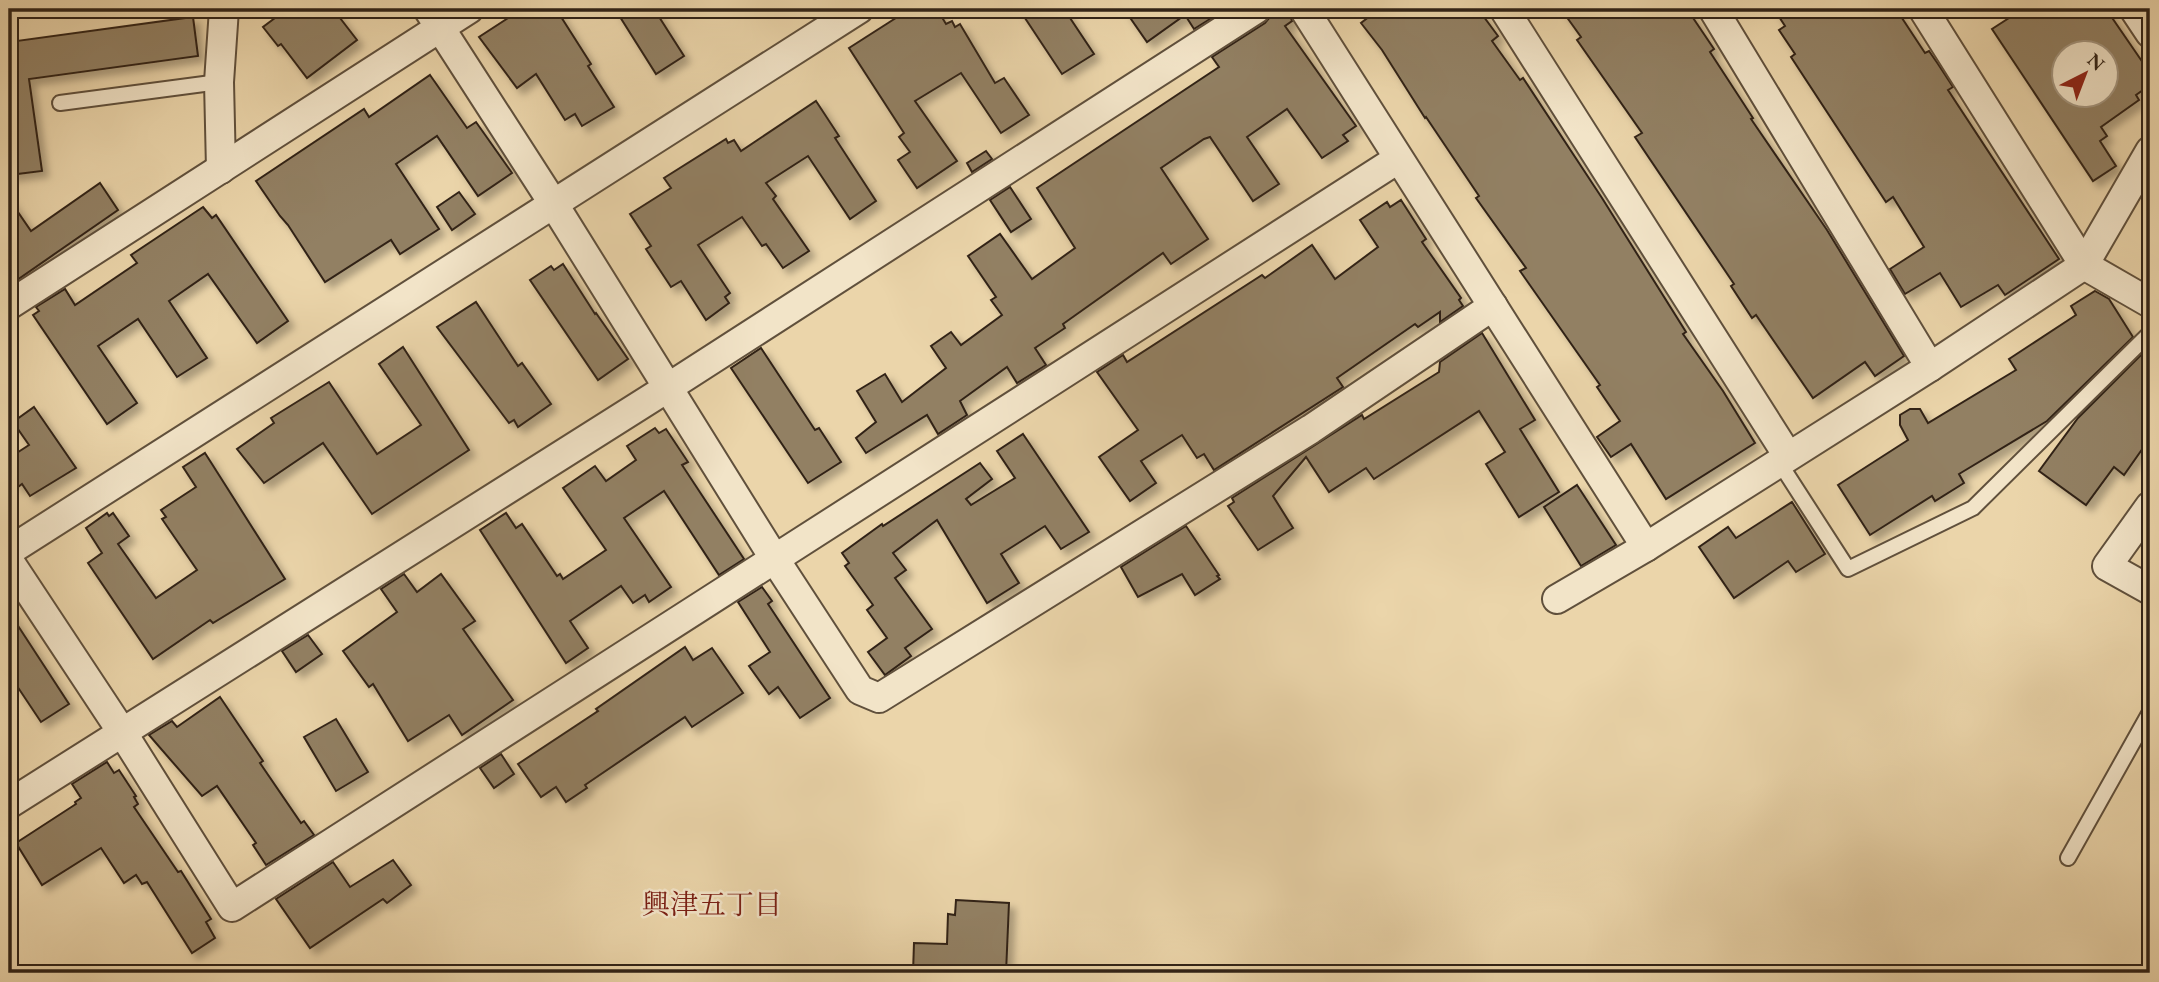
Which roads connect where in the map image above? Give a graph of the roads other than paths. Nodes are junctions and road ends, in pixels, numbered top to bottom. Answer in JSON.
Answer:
{"nodes":[{"id":1,"x":224,"y":9,"type":"edge"},
{"id":2,"x":469,"y":9,"type":"edge"},
{"id":3,"x":859,"y":9,"type":"edge"},
{"id":4,"x":1256,"y":9,"type":"edge"},
{"id":5,"x":1304,"y":9,"type":"edge"},
{"id":6,"x":1504,"y":9,"type":"edge"},
{"id":7,"x":1713,"y":9,"type":"edge"},
{"id":8,"x":1923,"y":9,"type":"edge"},
{"id":9,"x":2134,"y":9,"type":"edge"},
{"id":10,"x":434,"y":18,"type":"edge"},
{"id":11,"x":2150,"y":33,"type":"edge"},
{"id":12,"x":219,"y":82,"type":"junction"},
{"id":13,"x":60,"y":103,"type":"dead end"},
{"id":14,"x":2150,"y":150,"type":"edge"},
{"id":15,"x":1398,"y":159,"type":"junction"},
{"id":16,"x":221,"y":169,"type":"junction"},
{"id":17,"x":553,"y":203,"type":"junction"},
{"id":18,"x":2084,"y":265,"type":"junction"},
{"id":19,"x":2150,"y":303,"type":"edge"},
{"id":20,"x":9,"y":305,"type":"edge"},
{"id":21,"x":1493,"y":306,"type":"junction"},
{"id":22,"x":2150,"y":333,"type":"edge"},
{"id":23,"x":1930,"y":367,"type":"junction"},
{"id":24,"x":668,"y":387,"type":"junction"},
{"id":25,"x":1783,"y":459,"type":"junction"},
{"id":26,"x":2150,"y":506,"type":"edge"},
{"id":27,"x":1646,"y":547,"type":"junction"},
{"id":28,"x":9,"y":551,"type":"edge"},
{"id":29,"x":774,"y":558,"type":"junction"},
{"id":30,"x":9,"y":561,"type":"edge"},
{"id":31,"x":2150,"y":590,"type":"edge"},
{"id":32,"x":1557,"y":599,"type":"dead end"},
{"id":33,"x":2150,"y":712,"type":"edge"},
{"id":34,"x":122,"y":732,"type":"junction"},
{"id":35,"x":9,"y":804,"type":"edge"},
{"id":36,"x":2068,"y":858,"type":"dead end"}],
"edges":[{"from":1,"to":12,"type":"street"},
{"from":2,"to":10,"type":"street"},
{"from":3,"to":17,"type":"street"},
{"from":4,"to":24,"type":"street"},
{"from":5,"to":15,"type":"street"},
{"from":6,"to":25,"type":"street"},
{"from":7,"to":23,"type":"street"},
{"from":8,"to":18,"type":"street"},
{"from":9,"to":11,"type":"street"},
{"from":10,"to":16,"type":"street"},
{"from":10,"to":17,"type":"street"},
{"from":12,"to":13,"type":"lane"},
{"from":12,"to":16,"type":"street"},
{"from":14,"to":18,"type":"street"},
{"from":15,"to":21,"type":"street"},
{"from":15,"to":29,"type":"street"},
{"from":16,"to":20,"type":"street"},
{"from":17,"to":24,"type":"street"},
{"from":17,"to":28,"type":"street"},
{"from":18,"to":19,"type":"street"},
{"from":18,"to":23,"type":"street"},
{"from":21,"to":27,"type":"street"},
{"from":21,"to":29,"type":"street"},
{"from":22,"to":25,"type":"lane"},
{"from":23,"to":25,"type":"street"},
{"from":24,"to":29,"type":"street"},
{"from":24,"to":34,"type":"street"},
{"from":25,"to":27,"type":"street"},
{"from":26,"to":31,"type":"street"},
{"from":27,"to":32,"type":"street"},
{"from":29,"to":34,"type":"street"},
{"from":30,"to":34,"type":"street"},
{"from":33,"to":36,"type":"lane"},
{"from":34,"to":35,"type":"street"}]}
